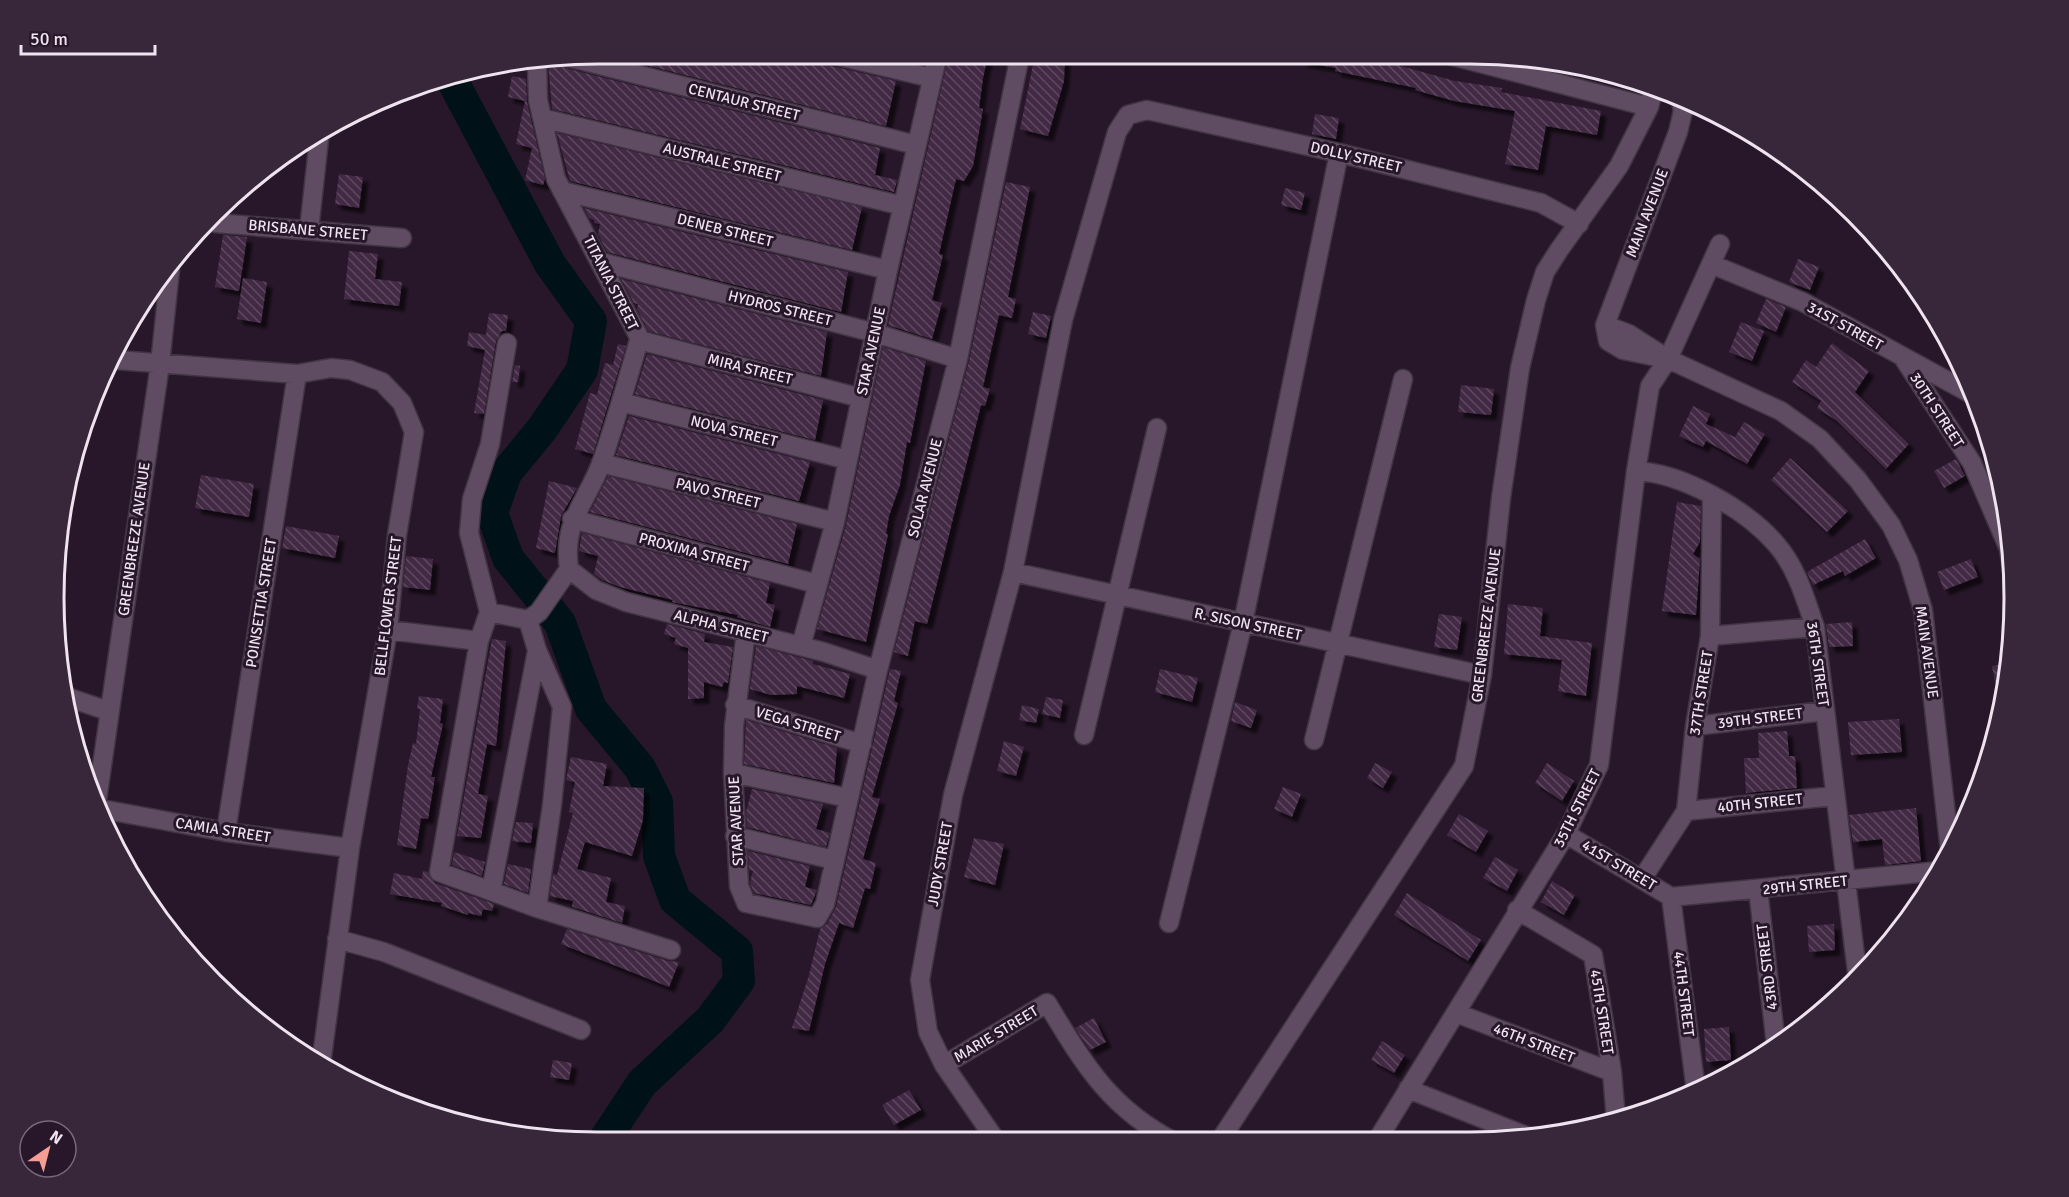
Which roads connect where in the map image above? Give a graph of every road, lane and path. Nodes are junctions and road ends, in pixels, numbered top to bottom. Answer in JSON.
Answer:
{"nodes":[{"id":1,"x":596,"y":64,"type":"edge"},
{"id":2,"x":872,"y":64,"type":"edge"},
{"id":3,"x":936,"y":64,"type":"edge"},
{"id":4,"x":1018,"y":64,"type":"edge"},
{"id":5,"x":537,"y":68,"type":"edge"},
{"id":6,"x":1524,"y":68,"type":"edge"},
{"id":7,"x":1562,"y":75,"type":"edge"},
{"id":8,"x":932,"y":78,"type":"junction"},
{"id":9,"x":1652,"y":96,"type":"edge"},
{"id":10,"x":1649,"y":107,"type":"junction"},
{"id":11,"x":1683,"y":109,"type":"edge"},
{"id":12,"x":1128,"y":115,"type":"joint"},
{"id":13,"x":542,"y":118,"type":"junction"},
{"id":14,"x":318,"y":144,"type":"edge"},
{"id":15,"x":916,"y":145,"type":"junction"},
{"id":16,"x":1339,"y":153,"type":"junction"},
{"id":17,"x":562,"y":191,"type":"junction"},
{"id":18,"x":903,"y":206,"type":"junction"},
{"id":19,"x":219,"y":223,"type":"edge"},
{"id":20,"x":1579,"y":224,"type":"junction"},
{"id":21,"x":309,"y":230,"type":"junction"},
{"id":22,"x":402,"y":238,"type":"dead end"},
{"id":23,"x":1720,"y":244,"type":"dead end"},
{"id":24,"x":601,"y":262,"type":"junction"},
{"id":25,"x":1712,"y":264,"type":"junction"},
{"id":26,"x":888,"y":270,"type":"junction"},
{"id":27,"x":169,"y":282,"type":"edge"},
{"id":28,"x":875,"y":333,"type":"junction"},
{"id":29,"x":639,"y":340,"type":"junction"},
{"id":30,"x":507,"y":343,"type":"dead end"},
{"id":31,"x":1903,"y":358,"type":"junction"},
{"id":32,"x":957,"y":359,"type":"junction"},
{"id":33,"x":1668,"y":359,"type":"junction"},
{"id":34,"x":121,"y":360,"type":"edge"},
{"id":35,"x":160,"y":364,"type":"junction"},
{"id":36,"x":297,"y":374,"type":"junction"},
{"id":37,"x":1403,"y":379,"type":"dead end"},
{"id":38,"x":1962,"y":389,"type":"edge"},
{"id":39,"x":861,"y":398,"type":"junction"},
{"id":40,"x":621,"y":402,"type":"junction"},
{"id":41,"x":1156,"y":428,"type":"dead end"},
{"id":42,"x":848,"y":460,"type":"junction"},
{"id":43,"x":601,"y":464,"type":"junction"},
{"id":44,"x":1636,"y":471,"type":"junction"},
{"id":45,"x":1712,"y":495,"type":"junction"},
{"id":46,"x":572,"y":519,"type":"junction"},
{"id":47,"x":835,"y":522,"type":"junction"},
{"id":48,"x":2000,"y":527,"type":"edge"},
{"id":49,"x":1013,"y":572,"type":"junction"},
{"id":50,"x":567,"y":574,"type":"junction"},
{"id":51,"x":817,"y":584,"type":"junction"},
{"id":52,"x":1117,"y":596,"type":"junction"},
{"id":53,"x":489,"y":612,"type":"junction"},
{"id":54,"x":534,"y":616,"type":"junction"},
{"id":55,"x":1243,"y":623,"type":"junction"},
{"id":56,"x":1815,"y":627,"type":"junction"},
{"id":57,"x":388,"y":630,"type":"junction"},
{"id":58,"x":746,"y":632,"type":"junction"},
{"id":59,"x":1710,"y":636,"type":"junction"},
{"id":60,"x":479,"y":641,"type":"junction"},
{"id":61,"x":1336,"y":643,"type":"junction"},
{"id":62,"x":801,"y":646,"type":"junction"},
{"id":63,"x":537,"y":650,"type":"junction"},
{"id":64,"x":878,"y":670,"type":"junction"},
{"id":65,"x":1482,"y":675,"type":"junction"},
{"id":66,"x":75,"y":700,"type":"edge"},
{"id":67,"x":735,"y":705,"type":"junction"},
{"id":68,"x":108,"y":711,"type":"junction"},
{"id":69,"x":1825,"y":711,"type":"junction"},
{"id":70,"x":1695,"y":726,"type":"junction"},
{"id":71,"x":1083,"y":735,"type":"dead end"},
{"id":72,"x":1314,"y":740,"type":"dead end"},
{"id":73,"x":862,"y":744,"type":"junction"},
{"id":74,"x":733,"y":773,"type":"junction"},
{"id":75,"x":99,"y":786,"type":"edge"},
{"id":76,"x":1834,"y":795,"type":"junction"},
{"id":77,"x":848,"y":798,"type":"junction"},
{"id":78,"x":108,"y":810,"type":"edge"},
{"id":79,"x":1686,"y":811,"type":"junction"},
{"id":80,"x":226,"y":832,"type":"junction"},
{"id":81,"x":1566,"y":834,"type":"junction"},
{"id":82,"x":735,"y":836,"type":"junction"},
{"id":83,"x":1948,"y":836,"type":"edge"},
{"id":84,"x":350,"y":848,"type":"junction"},
{"id":85,"x":834,"y":860,"type":"junction"},
{"id":86,"x":1929,"y":872,"type":"edge"},
{"id":87,"x":1642,"y":879,"type":"junction"},
{"id":88,"x":1847,"y":880,"type":"junction"},
{"id":89,"x":1758,"y":889,"type":"junction"},
{"id":90,"x":491,"y":891,"type":"junction"},
{"id":91,"x":1671,"y":897,"type":"junction"},
{"id":92,"x":537,"y":908,"type":"junction"},
{"id":93,"x":1517,"y":910,"type":"junction"},
{"id":94,"x":817,"y":918,"type":"joint"},
{"id":95,"x":1168,"y":923,"type":"dead end"},
{"id":96,"x":337,"y":939,"type":"junction"},
{"id":97,"x":671,"y":950,"type":"dead end"},
{"id":98,"x":1857,"y":967,"type":"edge"},
{"id":99,"x":1456,"y":1013,"type":"junction"},
{"id":100,"x":581,"y":1030,"type":"dead end"},
{"id":101,"x":1775,"y":1037,"type":"edge"},
{"id":102,"x":322,"y":1055,"type":"edge"},
{"id":103,"x":944,"y":1065,"type":"junction"},
{"id":104,"x":1612,"y":1072,"type":"junction"},
{"id":105,"x":1695,"y":1083,"type":"edge"},
{"id":106,"x":1408,"y":1089,"type":"junction"},
{"id":107,"x":1615,"y":1112,"type":"edge"},
{"id":108,"x":1512,"y":1130,"type":"edge"},
{"id":109,"x":990,"y":1132,"type":"edge"},
{"id":110,"x":1160,"y":1132,"type":"edge"},
{"id":111,"x":1226,"y":1132,"type":"edge"},
{"id":112,"x":1382,"y":1132,"type":"edge"}],
"edges":[{"from":1,"to":15,"type":"street","name":"CENTAUR STREET"},
{"from":2,"to":8,"type":"street"},
{"from":3,"to":8,"type":"street","name":"STAR AVENUE"},
{"from":4,"to":32,"type":"street","name":"SOLAR AVENUE"},
{"from":5,"to":13,"type":"street","name":"TITANIA STREET"},
{"from":6,"to":7,"type":"street"},
{"from":7,"to":10,"type":"street"},
{"from":8,"to":15,"type":"street","name":"STAR AVENUE"},
{"from":9,"to":10,"type":"street","name":"GREENBREEZE AVENUE"},
{"from":10,"to":20,"type":"street","name":"GREENBREEZE AVENUE"},
{"from":11,"to":33,"type":"street","name":"MAIN AVENUE"},
{"from":12,"to":16,"type":"street","name":"DOLLY STREET"},
{"from":12,"to":49,"type":"street","name":"JUDY STREET"},
{"from":13,"to":17,"type":"street","name":"TITANIA STREET"},
{"from":13,"to":18,"type":"street","name":"AUSTRALE STREET"},
{"from":14,"to":21,"type":"street"},
{"from":15,"to":18,"type":"street","name":"STAR AVENUE"},
{"from":16,"to":20,"type":"street","name":"DOLLY STREET"},
{"from":16,"to":55,"type":"street"},
{"from":17,"to":24,"type":"street","name":"TITANIA STREET"},
{"from":17,"to":26,"type":"street","name":"DENEB STREET"},
{"from":18,"to":26,"type":"street","name":"STAR AVENUE"},
{"from":19,"to":21,"type":"street","name":"BRISBANE STREET"},
{"from":20,"to":65,"type":"street","name":"GREENBREEZE AVENUE"},
{"from":21,"to":22,"type":"street","name":"BRISBANE STREET"},
{"from":23,"to":25,"type":"street"},
{"from":24,"to":28,"type":"street","name":"HYDROS STREET"},
{"from":24,"to":29,"type":"street","name":"TITANIA STREET"},
{"from":25,"to":31,"type":"street","name":"31ST STREET"},
{"from":25,"to":33,"type":"street"},
{"from":26,"to":28,"type":"street","name":"STAR AVENUE"},
{"from":27,"to":35,"type":"street","name":"GREENBREEZE AVENUE"},
{"from":28,"to":32,"type":"street","name":"HYDROS STREET"},
{"from":28,"to":39,"type":"street","name":"STAR AVENUE"},
{"from":29,"to":39,"type":"street","name":"MIRA STREET"},
{"from":29,"to":40,"type":"street","name":"TITANIA STREET"},
{"from":30,"to":53,"type":"street"},
{"from":31,"to":38,"type":"street","name":"31ST STREET"},
{"from":31,"to":48,"type":"street","name":"30TH STREET"},
{"from":32,"to":64,"type":"street","name":"SOLAR AVENUE"},
{"from":33,"to":44,"type":"street","name":"35TH STREET"},
{"from":33,"to":83,"type":"street","name":"MAIN AVENUE"},
{"from":34,"to":35,"type":"street","name":"BELLFLOWER STREET"},
{"from":35,"to":36,"type":"street","name":"BELLFLOWER STREET"},
{"from":35,"to":68,"type":"street","name":"GREENBREEZE AVENUE"},
{"from":36,"to":57,"type":"street","name":"BELLFLOWER STREET"},
{"from":36,"to":80,"type":"street","name":"POINSETTIA STREET"},
{"from":37,"to":61,"type":"street"},
{"from":39,"to":42,"type":"street","name":"STAR AVENUE"},
{"from":40,"to":42,"type":"street","name":"NOVA STREET"},
{"from":40,"to":43,"type":"street","name":"TITANIA STREET"},
{"from":41,"to":52,"type":"street"},
{"from":42,"to":47,"type":"street","name":"STAR AVENUE"},
{"from":43,"to":46,"type":"street","name":"TITANIA STREET"},
{"from":43,"to":47,"type":"street","name":"PAVO STREET"},
{"from":44,"to":45,"type":"street","name":"36TH STREET"},
{"from":44,"to":81,"type":"street","name":"35TH STREET"},
{"from":45,"to":56,"type":"street","name":"36TH STREET"},
{"from":45,"to":59,"type":"street","name":"37TH STREET"},
{"from":46,"to":50,"type":"street","name":"TITANIA STREET"},
{"from":46,"to":51,"type":"street","name":"PROXIMA STREET"},
{"from":47,"to":51,"type":"street","name":"STAR AVENUE"},
{"from":49,"to":52,"type":"street","name":"R. SISON STREET"},
{"from":49,"to":103,"type":"street","name":"JUDY STREET"},
{"from":50,"to":54,"type":"street"},
{"from":50,"to":58,"type":"street","name":"ALPHA STREET"},
{"from":51,"to":62,"type":"street","name":"STAR AVENUE"},
{"from":52,"to":55,"type":"street","name":"R. SISON STREET"},
{"from":52,"to":71,"type":"street"},
{"from":53,"to":54,"type":"street"},
{"from":53,"to":60,"type":"street"},
{"from":54,"to":63,"type":"street"},
{"from":55,"to":61,"type":"street","name":"R. SISON STREET"},
{"from":55,"to":95,"type":"street"},
{"from":56,"to":59,"type":"street"},
{"from":56,"to":69,"type":"street","name":"36TH STREET"},
{"from":57,"to":60,"type":"street"},
{"from":57,"to":84,"type":"street","name":"BELLFLOWER STREET"},
{"from":58,"to":62,"type":"street","name":"ALPHA STREET"},
{"from":58,"to":67,"type":"street","name":"STAR AVENUE"},
{"from":59,"to":70,"type":"street","name":"37TH STREET"},
{"from":60,"to":90,"type":"street"},
{"from":61,"to":65,"type":"street","name":"R. SISON STREET"},
{"from":61,"to":72,"type":"street"},
{"from":62,"to":64,"type":"street","name":"ALPHA STREET"},
{"from":63,"to":90,"type":"street"},
{"from":63,"to":92,"type":"street"},
{"from":64,"to":73,"type":"street","name":"SOLAR AVENUE"},
{"from":65,"to":111,"type":"street","name":"GREENBREEZE AVENUE"},
{"from":66,"to":68,"type":"street"},
{"from":67,"to":73,"type":"street","name":"VEGA STREET"},
{"from":67,"to":74,"type":"street","name":"STAR AVENUE"},
{"from":68,"to":75,"type":"street","name":"GREENBREEZE AVENUE"},
{"from":69,"to":70,"type":"street","name":"39TH STREET"},
{"from":69,"to":76,"type":"street","name":"36TH STREET"},
{"from":70,"to":79,"type":"street","name":"37TH STREET"},
{"from":73,"to":77,"type":"street","name":"SOLAR AVENUE"},
{"from":74,"to":77,"type":"street"},
{"from":74,"to":82,"type":"street","name":"STAR AVENUE"},
{"from":76,"to":79,"type":"street","name":"40TH STREET"},
{"from":76,"to":88,"type":"street","name":"36TH STREET"},
{"from":77,"to":85,"type":"street","name":"SOLAR AVENUE"},
{"from":78,"to":80,"type":"street","name":"CAMIA STREET"},
{"from":79,"to":87,"type":"street","name":"37TH STREET"},
{"from":80,"to":84,"type":"street","name":"CAMIA STREET"},
{"from":81,"to":87,"type":"street","name":"41ST STREET"},
{"from":81,"to":93,"type":"street","name":"35TH STREET"},
{"from":82,"to":85,"type":"street"},
{"from":82,"to":94,"type":"street","name":"STAR AVENUE"},
{"from":84,"to":96,"type":"street","name":"BELLFLOWER STREET"},
{"from":85,"to":94,"type":"street","name":"SOLAR AVENUE"},
{"from":86,"to":88,"type":"street","name":"29TH STREET"},
{"from":87,"to":91,"type":"street","name":"41ST STREET"},
{"from":88,"to":89,"type":"street","name":"29TH STREET"},
{"from":88,"to":98,"type":"street","name":"36TH STREET"},
{"from":89,"to":91,"type":"street","name":"29TH STREET"},
{"from":89,"to":101,"type":"street","name":"43RD STREET"},
{"from":90,"to":92,"type":"street"},
{"from":91,"to":105,"type":"street","name":"44TH STREET"},
{"from":92,"to":97,"type":"street"},
{"from":93,"to":99,"type":"street","name":"35TH STREET"},
{"from":93,"to":104,"type":"street","name":"45TH STREET"},
{"from":96,"to":100,"type":"street"},
{"from":96,"to":102,"type":"street","name":"BELLFLOWER STREET"},
{"from":99,"to":104,"type":"street","name":"46TH STREET"},
{"from":99,"to":106,"type":"street","name":"35TH STREET"},
{"from":103,"to":109,"type":"street","name":"JUDY STREET"},
{"from":103,"to":110,"type":"street","name":"MARIE STREET"},
{"from":104,"to":107,"type":"street","name":"45TH STREET"},
{"from":106,"to":108,"type":"street"},
{"from":106,"to":112,"type":"street","name":"35TH STREET"}]}
